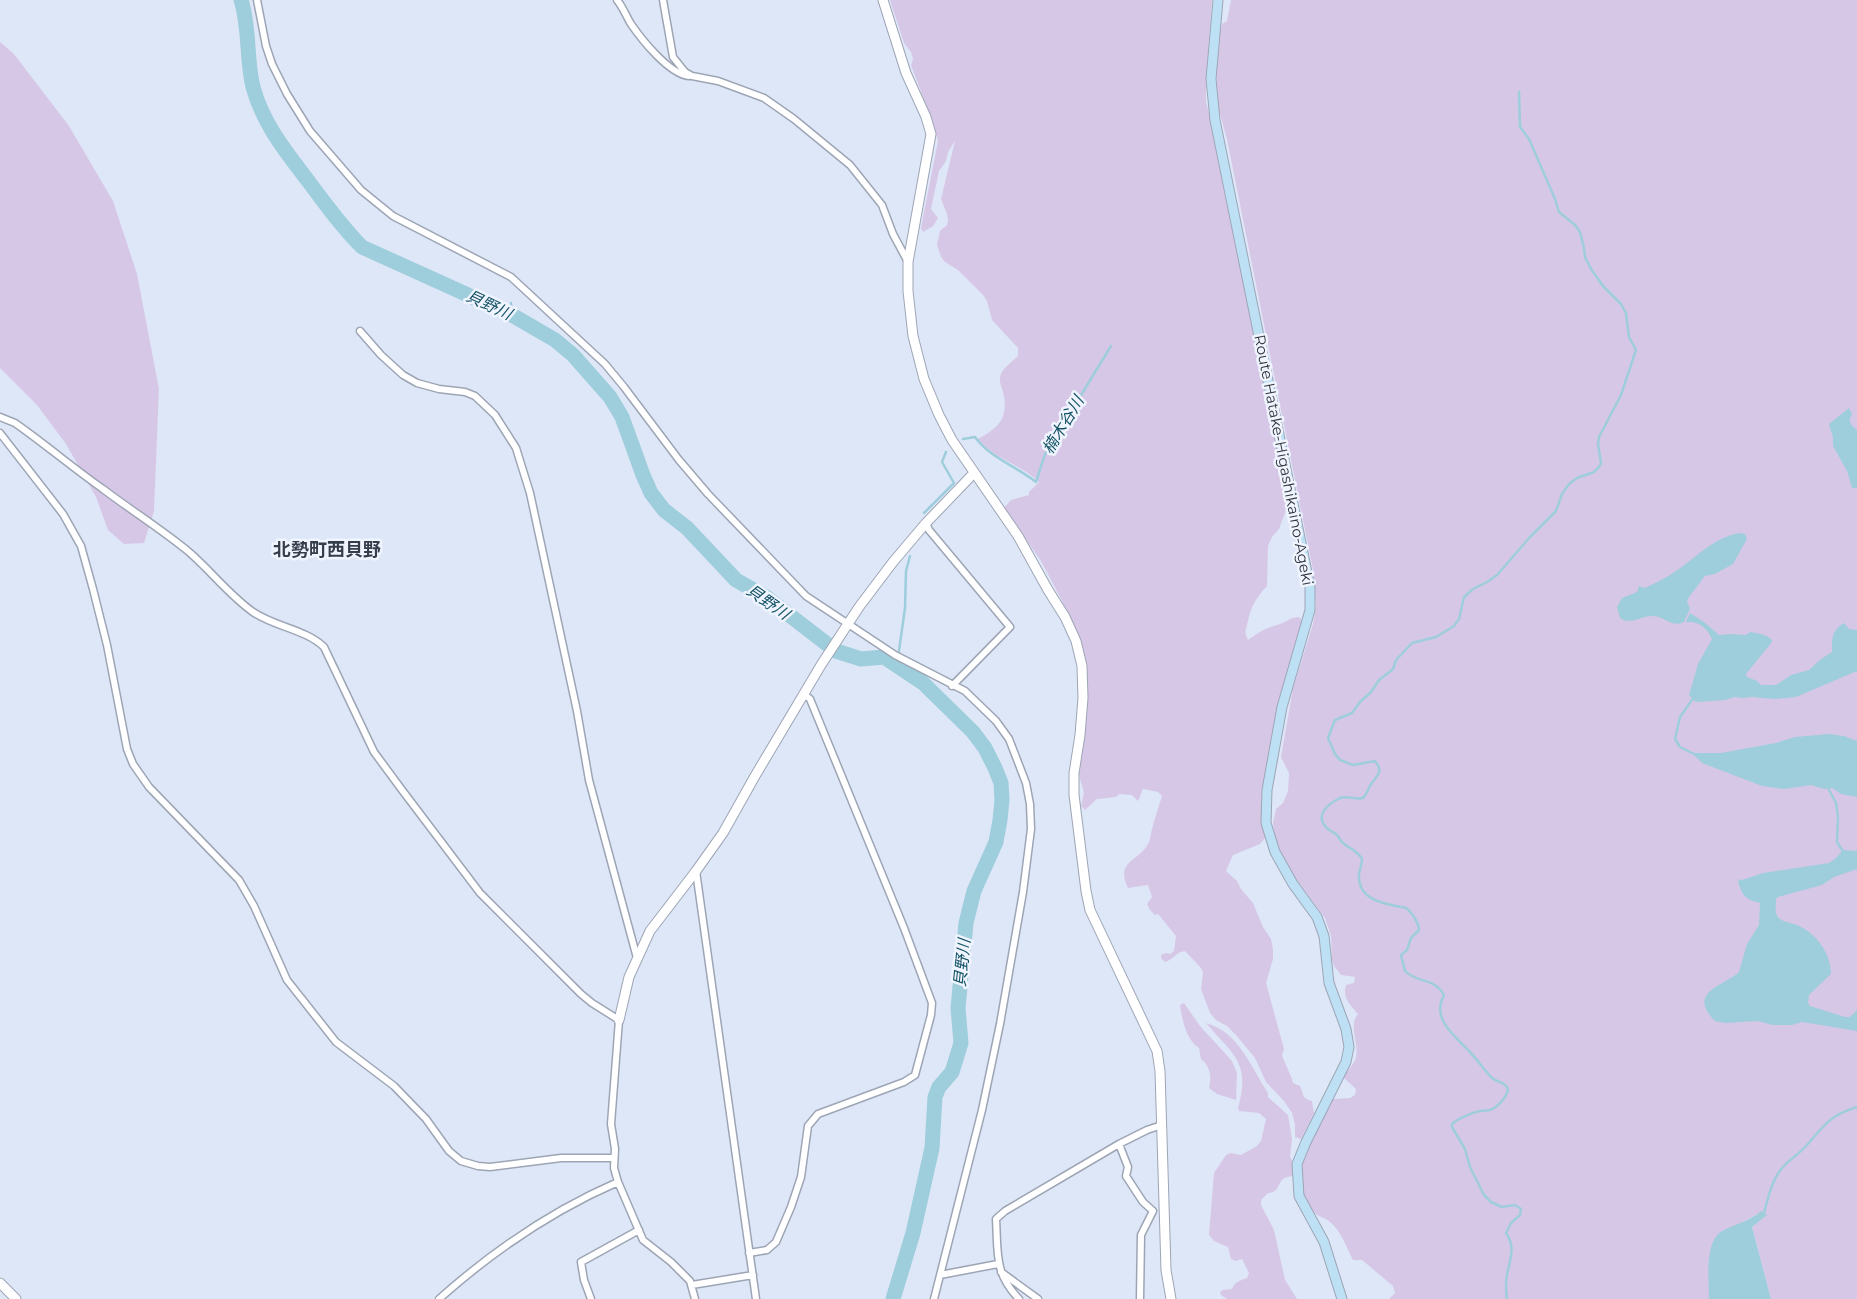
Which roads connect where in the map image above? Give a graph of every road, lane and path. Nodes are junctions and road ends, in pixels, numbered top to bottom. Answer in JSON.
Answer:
{"nodes":[{"id":1,"x":257,"y":0,"type":"edge"},
{"id":2,"x":617,"y":0,"type":"edge"},
{"id":3,"x":663,"y":0,"type":"edge"},
{"id":4,"x":883,"y":0,"type":"edge"},
{"id":5,"x":1218,"y":0,"type":"edge"},
{"id":6,"x":692,"y":76,"type":"junction"},
{"id":7,"x":908,"y":262,"type":"junction"},
{"id":8,"x":360,"y":331,"type":"dead end"},
{"id":9,"x":0,"y":417,"type":"edge"},
{"id":10,"x":0,"y":433,"type":"edge"},
{"id":11,"x":974,"y":473,"type":"junction"},
{"id":12,"x":926,"y":522,"type":"junction"},
{"id":13,"x":848,"y":625,"type":"junction"},
{"id":14,"x":952,"y":686,"type":"junction"},
{"id":15,"x":804,"y":694,"type":"junction"},
{"id":16,"x":696,"y":871,"type":"junction"},
{"id":17,"x":637,"y":958,"type":"junction"},
{"id":18,"x":619,"y":1020,"type":"junction"},
{"id":19,"x":1162,"y":1125,"type":"junction"},
{"id":20,"x":1119,"y":1144,"type":"junction"},
{"id":21,"x":614,"y":1158,"type":"junction"},
{"id":22,"x":618,"y":1182,"type":"junction"},
{"id":23,"x":639,"y":1230,"type":"junction"},
{"id":24,"x":749,"y":1253,"type":"junction"},
{"id":25,"x":999,"y":1267,"type":"junction"},
{"id":26,"x":753,"y":1275,"type":"junction"},
{"id":27,"x":940,"y":1275,"type":"junction"},
{"id":28,"x":0,"y":1283,"type":"edge"},
{"id":29,"x":692,"y":1285,"type":"junction"},
{"id":30,"x":16,"y":1299,"type":"edge"},
{"id":31,"x":439,"y":1299,"type":"edge"},
{"id":32,"x":591,"y":1299,"type":"edge"},
{"id":33,"x":695,"y":1299,"type":"edge"},
{"id":34,"x":756,"y":1299,"type":"edge"},
{"id":35,"x":934,"y":1299,"type":"edge"},
{"id":36,"x":1019,"y":1299,"type":"edge"},
{"id":37,"x":1038,"y":1299,"type":"edge"},
{"id":38,"x":1140,"y":1299,"type":"edge"},
{"id":39,"x":1171,"y":1299,"type":"edge"},
{"id":40,"x":1342,"y":1299,"type":"edge"}],
"edges":[{"from":1,"to":13,"type":"street"},
{"from":2,"to":6,"type":"street"},
{"from":3,"to":6,"type":"street"},
{"from":4,"to":7,"type":"street"},
{"from":5,"to":40,"type":"main road","name":"Route Hatake-Higashikaino-Ageki"},
{"from":6,"to":7,"type":"street"},
{"from":7,"to":11,"type":"street"},
{"from":8,"to":17,"type":"street"},
{"from":9,"to":18,"type":"street"},
{"from":10,"to":21,"type":"street"},
{"from":11,"to":12,"type":"street"},
{"from":11,"to":19,"type":"street"},
{"from":12,"to":13,"type":"street"},
{"from":12,"to":14,"type":"street"},
{"from":13,"to":14,"type":"street"},
{"from":13,"to":15,"type":"street"},
{"from":14,"to":27,"type":"street"},
{"from":15,"to":16,"type":"street"},
{"from":15,"to":24,"type":"street"},
{"from":16,"to":17,"type":"street"},
{"from":16,"to":24,"type":"street"},
{"from":17,"to":18,"type":"street"},
{"from":18,"to":21,"type":"street"},
{"from":19,"to":20,"type":"street"},
{"from":19,"to":39,"type":"street"},
{"from":20,"to":25,"type":"street"},
{"from":20,"to":38,"type":"street"},
{"from":21,"to":22,"type":"street"},
{"from":22,"to":23,"type":"street"},
{"from":22,"to":31,"type":"street"},
{"from":23,"to":29,"type":"street"},
{"from":23,"to":32,"type":"street"},
{"from":24,"to":26,"type":"street"},
{"from":25,"to":27,"type":"street"},
{"from":25,"to":36,"type":"street"},
{"from":25,"to":37,"type":"street"},
{"from":26,"to":29,"type":"street"},
{"from":26,"to":34,"type":"street"},
{"from":27,"to":35,"type":"street"},
{"from":28,"to":30,"type":"street"},
{"from":29,"to":33,"type":"street"}]}
